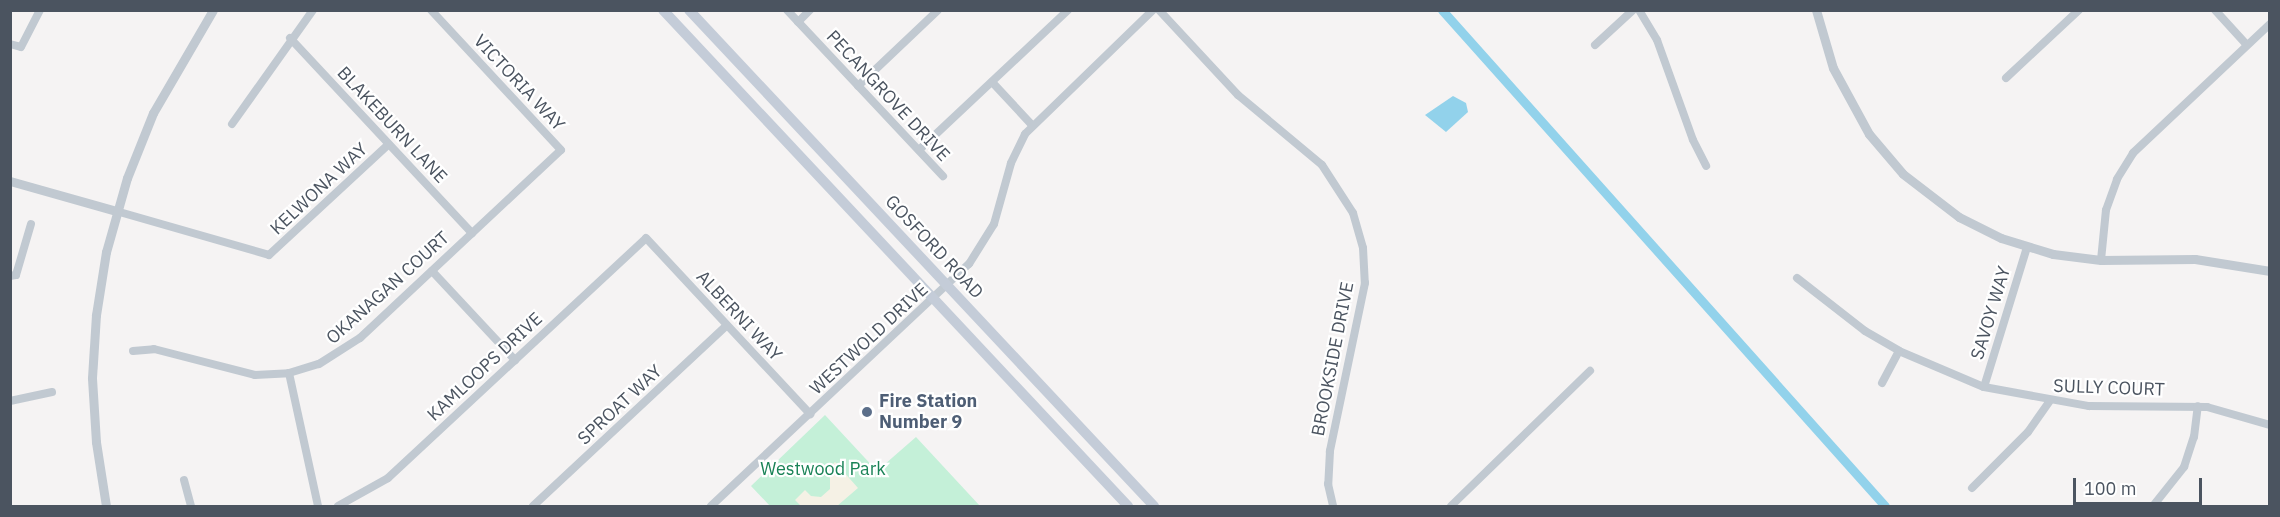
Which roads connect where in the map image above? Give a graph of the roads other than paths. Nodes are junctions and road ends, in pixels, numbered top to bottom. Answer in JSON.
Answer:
{"nodes":[{"id":1,"x":40,"y":10,"type":"edge"},
{"id":2,"x":213,"y":10,"type":"edge"},
{"id":3,"x":313,"y":10,"type":"edge"},
{"id":4,"x":431,"y":10,"type":"edge"},
{"id":5,"x":663,"y":10,"type":"edge"},
{"id":6,"x":689,"y":10,"type":"edge"},
{"id":7,"x":788,"y":10,"type":"edge"},
{"id":8,"x":810,"y":10,"type":"edge"},
{"id":9,"x":938,"y":10,"type":"edge"},
{"id":10,"x":1068,"y":10,"type":"edge"},
{"id":11,"x":1153,"y":10,"type":"edge"},
{"id":12,"x":1159,"y":10,"type":"edge"},
{"id":13,"x":1633,"y":10,"type":"edge"},
{"id":14,"x":1639,"y":10,"type":"edge"},
{"id":15,"x":1816,"y":10,"type":"edge"},
{"id":16,"x":2079,"y":10,"type":"edge"},
{"id":17,"x":2215,"y":10,"type":"edge"},
{"id":18,"x":798,"y":22,"type":"junction"},
{"id":19,"x":2270,"y":24,"type":"edge"},
{"id":20,"x":290,"y":38,"type":"junction"},
{"id":21,"x":10,"y":44,"type":"edge"},
{"id":22,"x":1595,"y":45,"type":"dead end"},
{"id":23,"x":2247,"y":45,"type":"junction"},
{"id":24,"x":2006,"y":78,"type":"dead end"},
{"id":25,"x":992,"y":82,"type":"junction"},
{"id":26,"x":858,"y":86,"type":"junction"},
{"id":27,"x":232,"y":124,"type":"dead end"},
{"id":28,"x":1032,"y":125,"type":"junction"},
{"id":29,"x":389,"y":144,"type":"junction"},
{"id":30,"x":561,"y":150,"type":"joint"},
{"id":31,"x":919,"y":150,"type":"junction"},
{"id":32,"x":1706,"y":166,"type":"dead end"},
{"id":33,"x":943,"y":176,"type":"dead end"},
{"id":34,"x":10,"y":181,"type":"edge"},
{"id":35,"x":116,"y":211,"type":"junction"},
{"id":36,"x":31,"y":224,"type":"dead end"},
{"id":37,"x":472,"y":233,"type":"junction"},
{"id":38,"x":646,"y":238,"type":"joint"},
{"id":39,"x":2027,"y":247,"type":"junction"},
{"id":40,"x":2101,"y":260,"type":"junction"},
{"id":41,"x":432,"y":271,"type":"junction"},
{"id":42,"x":2270,"y":271,"type":"edge"},
{"id":43,"x":10,"y":276,"type":"edge"},
{"id":44,"x":1797,"y":278,"type":"dead end"},
{"id":45,"x":948,"y":285,"type":"junction"},
{"id":46,"x":934,"y":299,"type":"junction"},
{"id":47,"x":727,"y":325,"type":"junction"},
{"id":48,"x":132,"y":351,"type":"dead end"},
{"id":49,"x":1899,"y":351,"type":"junction"},
{"id":50,"x":515,"y":360,"type":"junction"},
{"id":51,"x":1590,"y":371,"type":"dead end"},
{"id":52,"x":289,"y":373,"type":"junction"},
{"id":53,"x":1881,"y":383,"type":"dead end"},
{"id":54,"x":1984,"y":387,"type":"junction"},
{"id":55,"x":52,"y":392,"type":"dead end"},
{"id":56,"x":10,"y":401,"type":"edge"},
{"id":57,"x":2049,"y":402,"type":"junction"},
{"id":58,"x":2198,"y":406,"type":"junction"},
{"id":59,"x":810,"y":414,"type":"junction"},
{"id":60,"x":2270,"y":425,"type":"edge"},
{"id":61,"x":184,"y":480,"type":"dead end"},
{"id":62,"x":1972,"y":488,"type":"dead end"},
{"id":63,"x":104,"y":506,"type":"edge"},
{"id":64,"x":191,"y":507,"type":"edge"},
{"id":65,"x":318,"y":507,"type":"edge"},
{"id":66,"x":338,"y":507,"type":"edge"},
{"id":67,"x":533,"y":507,"type":"edge"},
{"id":68,"x":711,"y":507,"type":"edge"},
{"id":69,"x":1128,"y":507,"type":"edge"},
{"id":70,"x":1155,"y":507,"type":"edge"},
{"id":71,"x":1333,"y":507,"type":"edge"},
{"id":72,"x":1451,"y":507,"type":"edge"},
{"id":73,"x":2153,"y":507,"type":"edge"}],
"edges":[{"from":1,"to":21,"type":"street"},
{"from":2,"to":35,"type":"street"},
{"from":3,"to":20,"type":"street"},
{"from":4,"to":30,"type":"street","name":"VICTORIA WAY"},
{"from":5,"to":46,"type":"main road","name":"GOSFORD ROAD"},
{"from":6,"to":45,"type":"main road","name":"GOSFORD ROAD"},
{"from":7,"to":18,"type":"street","name":"PECANGROVE DRIVE"},
{"from":8,"to":18,"type":"street"},
{"from":9,"to":26,"type":"street"},
{"from":10,"to":25,"type":"street"},
{"from":11,"to":28,"type":"street","name":"WESTWOLD DRIVE"},
{"from":12,"to":71,"type":"street","name":"BROOKSIDE DRIVE"},
{"from":13,"to":22,"type":"street"},
{"from":14,"to":32,"type":"street"},
{"from":15,"to":39,"type":"street"},
{"from":16,"to":24,"type":"street"},
{"from":17,"to":23,"type":"street"},
{"from":18,"to":26,"type":"street","name":"PECANGROVE DRIVE"},
{"from":19,"to":23,"type":"street"},
{"from":20,"to":27,"type":"street"},
{"from":20,"to":29,"type":"street","name":"BLAKEBURN LANE"},
{"from":23,"to":40,"type":"street"},
{"from":25,"to":28,"type":"street"},
{"from":25,"to":31,"type":"street"},
{"from":26,"to":31,"type":"street","name":"PECANGROVE DRIVE"},
{"from":28,"to":45,"type":"street","name":"WESTWOLD DRIVE"},
{"from":29,"to":35,"type":"street","name":"KELWONA WAY"},
{"from":29,"to":37,"type":"street","name":"BLAKEBURN LANE"},
{"from":30,"to":37,"type":"street","name":"OKANAGAN COURT"},
{"from":31,"to":33,"type":"street","name":"PECANGROVE DRIVE"},
{"from":34,"to":35,"type":"street"},
{"from":35,"to":63,"type":"street"},
{"from":36,"to":43,"type":"street"},
{"from":37,"to":41,"type":"street","name":"OKANAGAN COURT"},
{"from":38,"to":47,"type":"street","name":"ALBERNI WAY"},
{"from":38,"to":50,"type":"street","name":"KAMLOOPS DRIVE"},
{"from":39,"to":40,"type":"street"},
{"from":39,"to":54,"type":"street","name":"SAVOY WAY"},
{"from":40,"to":42,"type":"street"},
{"from":41,"to":50,"type":"street"},
{"from":41,"to":52,"type":"street","name":"OKANAGAN COURT"},
{"from":44,"to":49,"type":"street","name":"SULLY COURT"},
{"from":45,"to":46,"type":"street","name":"WESTWOLD DRIVE"},
{"from":45,"to":70,"type":"main road","name":"GOSFORD ROAD"},
{"from":46,"to":59,"type":"street","name":"WESTWOLD DRIVE"},
{"from":46,"to":69,"type":"main road","name":"GOSFORD ROAD"},
{"from":47,"to":59,"type":"street","name":"ALBERNI WAY"},
{"from":47,"to":67,"type":"street","name":"SPROAT WAY"},
{"from":48,"to":52,"type":"street","name":"OKANAGAN COURT"},
{"from":49,"to":53,"type":"street"},
{"from":49,"to":54,"type":"street","name":"SULLY COURT"},
{"from":50,"to":66,"type":"street","name":"KAMLOOPS DRIVE"},
{"from":51,"to":72,"type":"street"},
{"from":52,"to":65,"type":"street"},
{"from":54,"to":57,"type":"street","name":"SULLY COURT"},
{"from":55,"to":56,"type":"street"},
{"from":57,"to":58,"type":"street","name":"SULLY COURT"},
{"from":57,"to":62,"type":"street"},
{"from":58,"to":60,"type":"street","name":"SULLY COURT"},
{"from":58,"to":73,"type":"street"},
{"from":59,"to":68,"type":"street","name":"WESTWOLD DRIVE"},
{"from":61,"to":64,"type":"street"}]}
